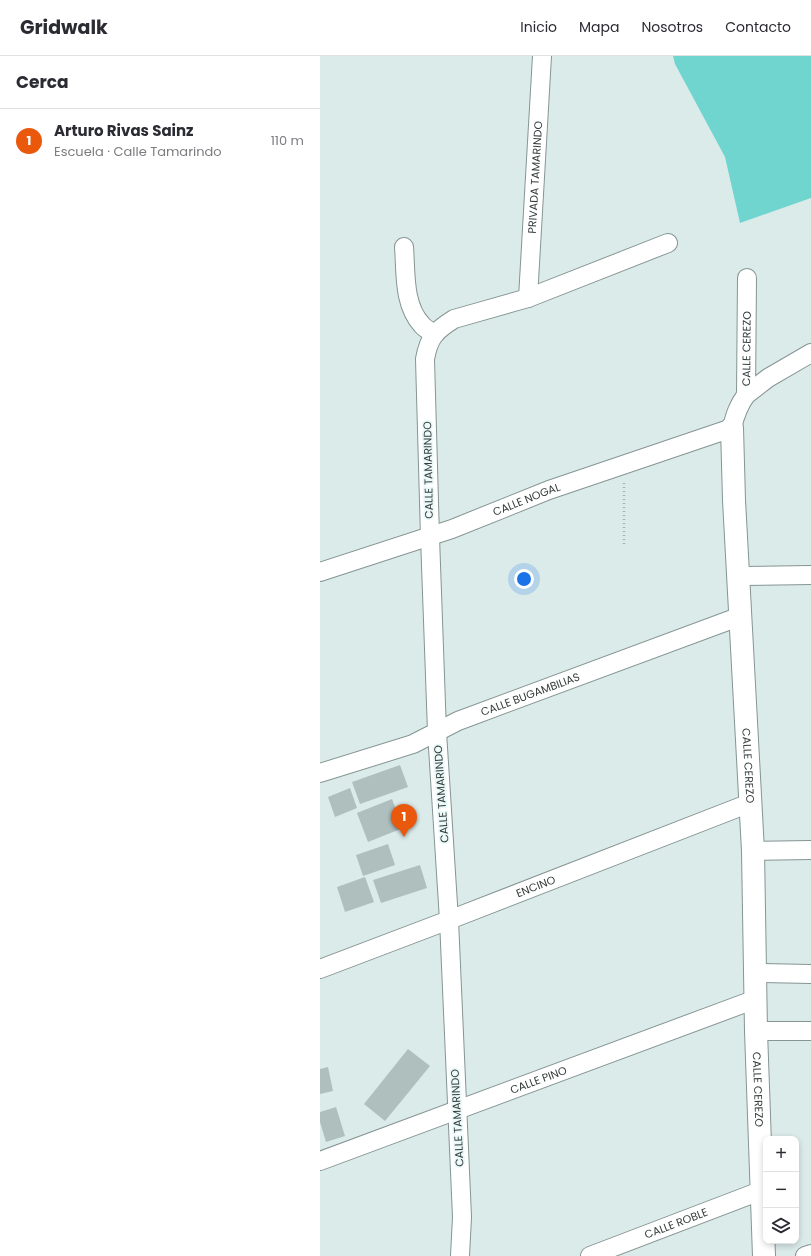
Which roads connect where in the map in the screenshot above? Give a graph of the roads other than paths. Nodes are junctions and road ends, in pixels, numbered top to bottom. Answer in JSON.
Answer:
{"nodes":[{"id":1,"x":542,"y":56,"type":"edge"},
{"id":2,"x":668,"y":243,"type":"dead end"},
{"id":3,"x":404,"y":247,"type":"dead end"},
{"id":4,"x":747,"y":278,"type":"dead end"},
{"id":5,"x":528,"y":298,"type":"junction"},
{"id":6,"x":434,"y":334,"type":"junction"},
{"id":7,"x":811,"y":353,"type":"edge"},
{"id":8,"x":746,"y":395,"type":"junction"},
{"id":9,"x":732,"y":428,"type":"junction"},
{"id":10,"x":430,"y":537,"type":"junction"},
{"id":11,"x":320,"y":572,"type":"edge"},
{"id":12,"x":811,"y":575,"type":"edge"},
{"id":13,"x":739,"y":576,"type":"junction"},
{"id":14,"x":741,"y":616,"type":"junction"},
{"id":15,"x":437,"y":732,"type":"junction"},
{"id":16,"x":320,"y":773,"type":"edge"},
{"id":17,"x":750,"y":803,"type":"junction"},
{"id":18,"x":811,"y":850,"type":"edge"},
{"id":19,"x":753,"y":851,"type":"junction"},
{"id":20,"x":449,"y":920,"type":"junction"},
{"id":21,"x":320,"y":969,"type":"edge"},
{"id":22,"x":756,"y":973,"type":"junction"},
{"id":23,"x":811,"y":974,"type":"edge"},
{"id":24,"x":756,"y":999,"type":"junction"},
{"id":25,"x":756,"y":1031,"type":"junction"},
{"id":26,"x":811,"y":1031,"type":"edge"},
{"id":27,"x":457,"y":1110,"type":"junction"},
{"id":28,"x":320,"y":1161,"type":"edge"},
{"id":29,"x":762,"y":1190,"type":"junction"},
{"id":30,"x":811,"y":1254,"type":"edge"},
{"id":31,"x":460,"y":1256,"type":"edge"},
{"id":32,"x":590,"y":1256,"type":"edge"},
{"id":33,"x":764,"y":1256,"type":"edge"},
{"id":34,"x":805,"y":1256,"type":"edge"}],
"edges":[{"from":1,"to":5,"type":"street","name":"PRIVADA TAMARINDO"},
{"from":2,"to":5,"type":"street"},
{"from":3,"to":6,"type":"street"},
{"from":4,"to":8,"type":"street","name":"CALLE CEREZO"},
{"from":5,"to":6,"type":"street"},
{"from":6,"to":10,"type":"street","name":"CALLE TAMARINDO"},
{"from":7,"to":8,"type":"street"},
{"from":8,"to":9,"type":"street","name":"CALLE CEREZO"},
{"from":9,"to":10,"type":"street","name":"CALLE NOGAL"},
{"from":9,"to":13,"type":"street","name":"CALLE CEREZO"},
{"from":10,"to":11,"type":"street","name":"CALLE NOGAL"},
{"from":10,"to":15,"type":"street","name":"CALLE TAMARINDO"},
{"from":12,"to":13,"type":"street"},
{"from":13,"to":14,"type":"street","name":"CALLE CEREZO"},
{"from":14,"to":15,"type":"street","name":"CALLE BUGAMBILIAS"},
{"from":14,"to":17,"type":"street","name":"CALLE CEREZO"},
{"from":15,"to":16,"type":"street","name":"CALLE BUGAMBILIAS"},
{"from":15,"to":20,"type":"street","name":"CALLE TAMARINDO"},
{"from":17,"to":19,"type":"street","name":"CALLE CEREZO"},
{"from":17,"to":20,"type":"street","name":"ENCINO"},
{"from":18,"to":19,"type":"street"},
{"from":19,"to":22,"type":"street","name":"CALLE CEREZO"},
{"from":20,"to":21,"type":"street","name":"ENCINO"},
{"from":20,"to":27,"type":"street","name":"CALLE TAMARINDO"},
{"from":22,"to":23,"type":"street"},
{"from":22,"to":24,"type":"street","name":"CALLE CEREZO"},
{"from":24,"to":25,"type":"street","name":"CALLE CEREZO"},
{"from":24,"to":27,"type":"street","name":"CALLE PINO"},
{"from":25,"to":26,"type":"street"},
{"from":25,"to":29,"type":"street","name":"CALLE CEREZO"},
{"from":27,"to":28,"type":"street","name":"CALLE PINO"},
{"from":27,"to":31,"type":"street","name":"CALLE TAMARINDO"},
{"from":29,"to":32,"type":"street","name":"CALLE ROBLE"},
{"from":29,"to":33,"type":"street","name":"CALLE CEREZO"},
{"from":30,"to":34,"type":"street"}]}
